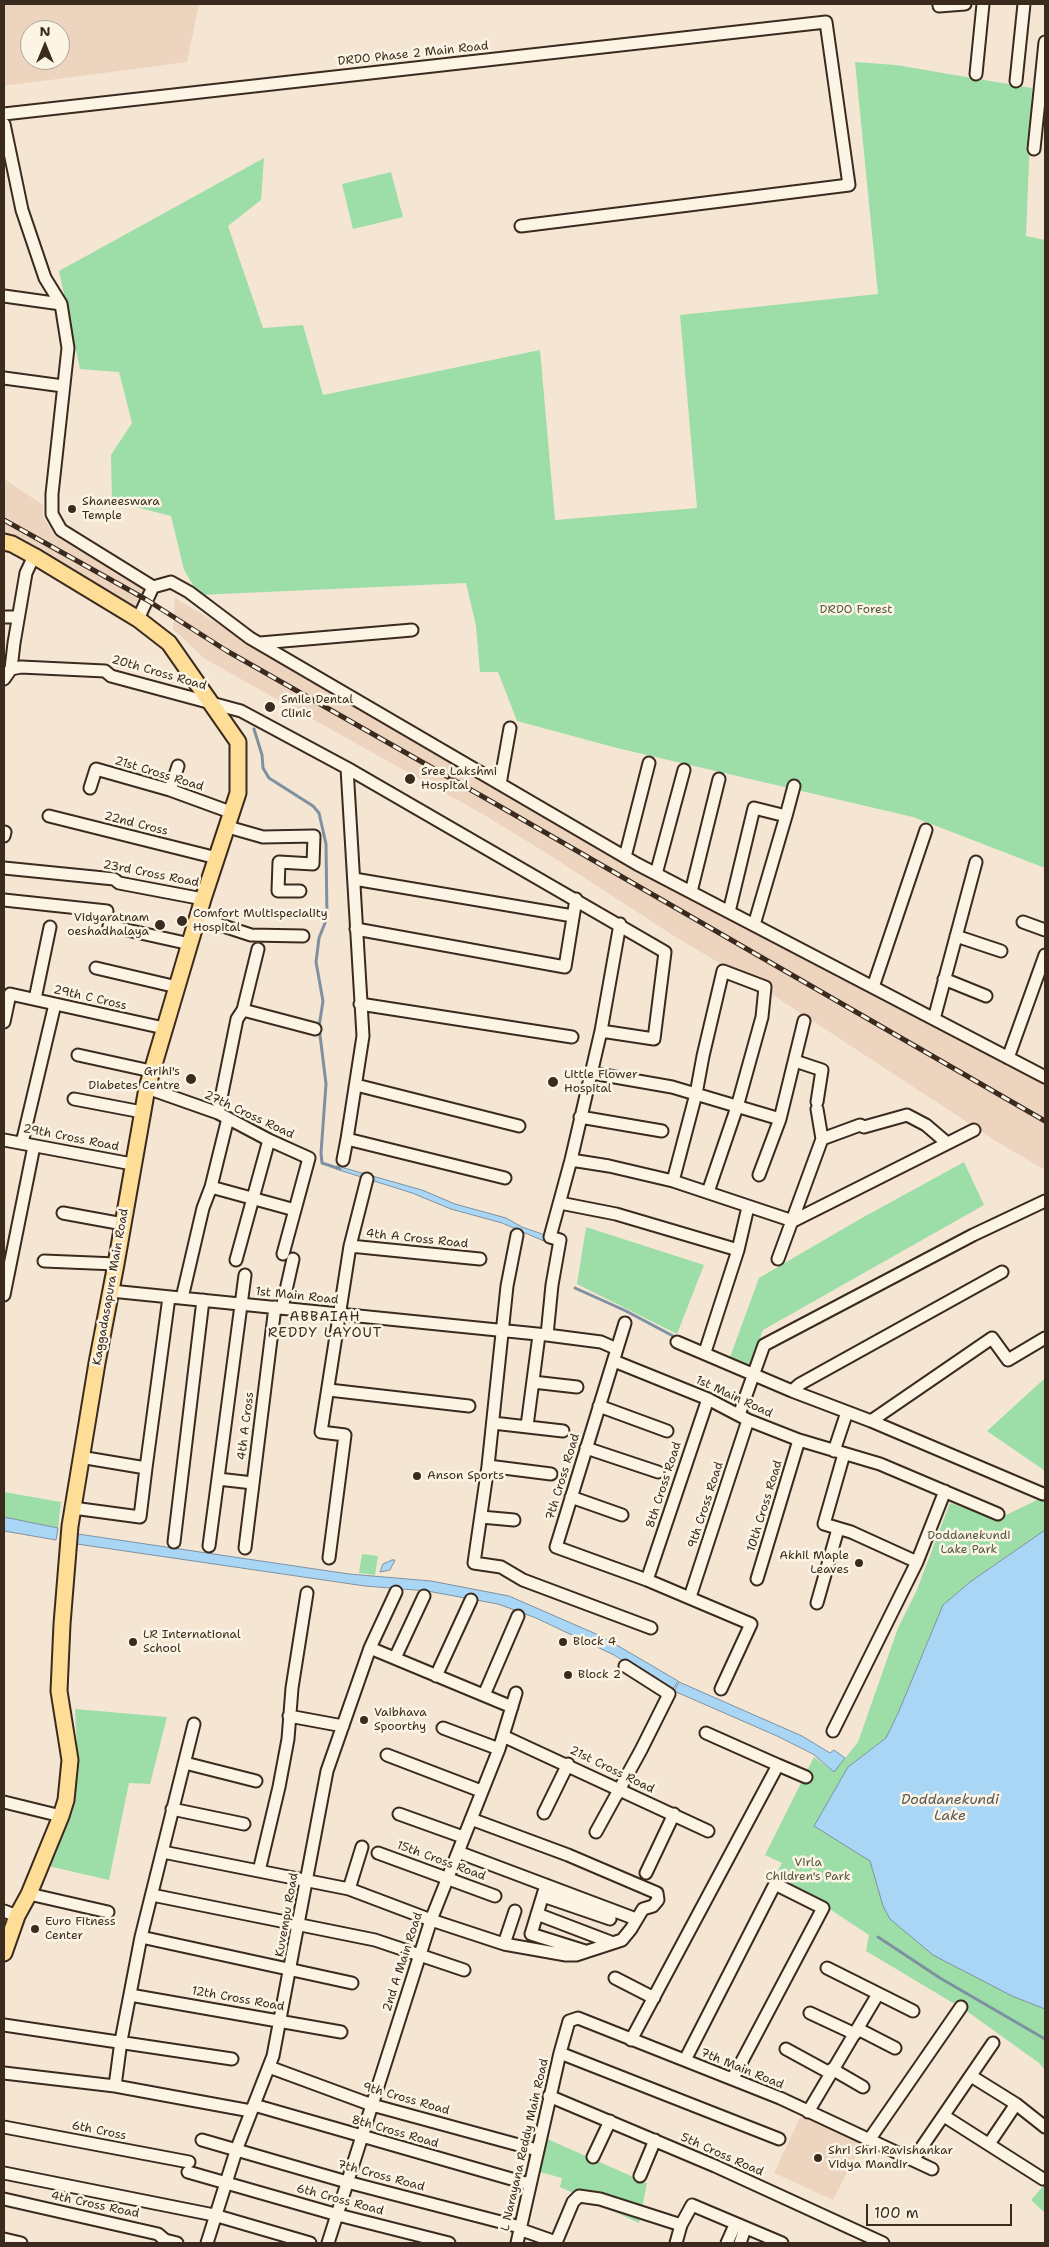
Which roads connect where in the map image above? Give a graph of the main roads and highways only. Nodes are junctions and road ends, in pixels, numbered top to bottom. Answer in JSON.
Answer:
{"nodes":[{"id":1,"x":4,"y":542,"type":"edge"},
{"id":2,"x":11,"y":1914,"type":"edge"},
{"id":3,"x":4,"y":1952,"type":"edge"}],
"edges":[{"from":1,"to":2,"type":"main road","name":"Kaggadasapura Main Road"},
{"from":2,"to":3,"type":"main road","name":"Kaggadasapura Main Road"}]}
